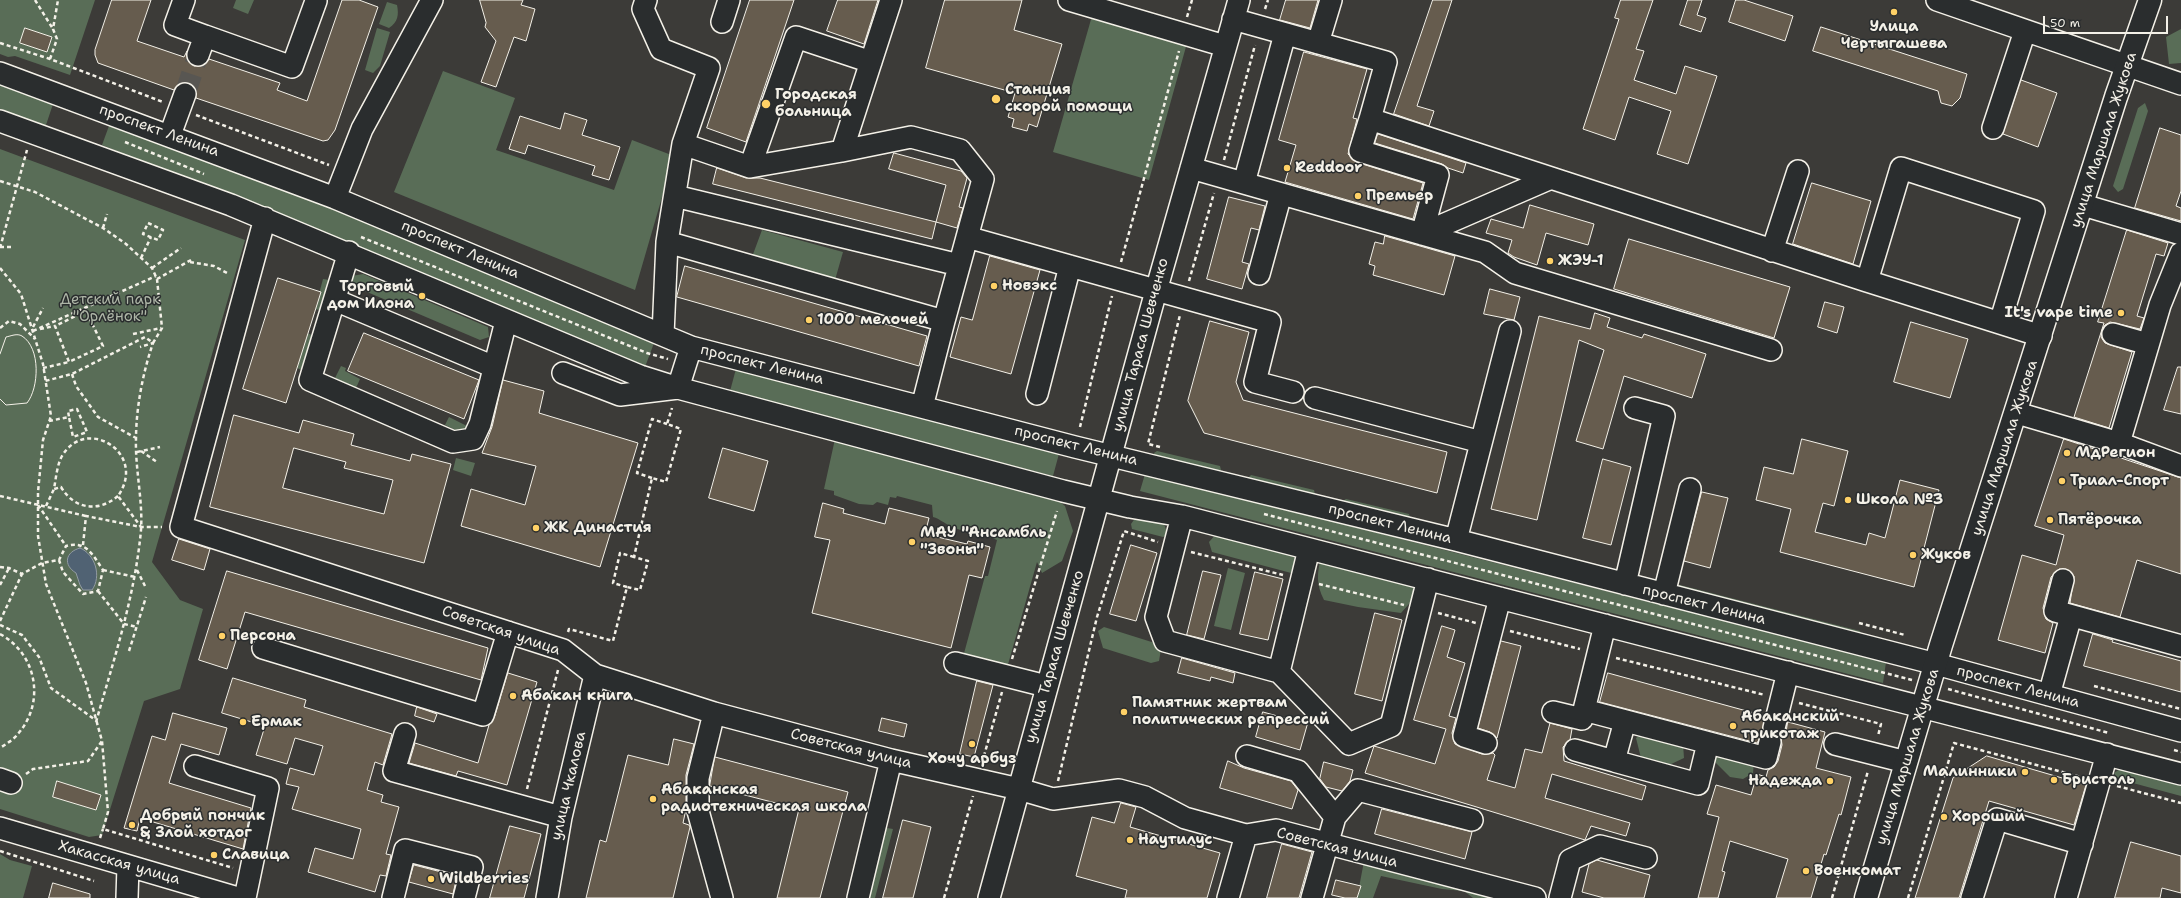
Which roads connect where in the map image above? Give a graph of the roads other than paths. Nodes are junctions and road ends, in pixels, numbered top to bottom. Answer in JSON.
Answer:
{"nodes":[{"id":1,"x":184,"y":0,"type":"edge"},
{"id":2,"x":316,"y":0,"type":"edge"},
{"id":3,"x":432,"y":0,"type":"edge"},
{"id":4,"x":646,"y":0,"type":"edge"},
{"id":5,"x":729,"y":0,"type":"edge"},
{"id":6,"x":891,"y":0,"type":"edge"},
{"id":7,"x":1069,"y":0,"type":"edge"},
{"id":8,"x":1331,"y":0,"type":"edge"},
{"id":9,"x":1937,"y":0,"type":"edge"},
{"id":10,"x":2150,"y":0,"type":"edge"},
{"id":11,"x":1236,"y":9,"type":"edge"},
{"id":12,"x":722,"y":22,"type":"dead end"},
{"id":13,"x":2025,"y":31,"type":"junction"},
{"id":14,"x":1285,"y":34,"type":"junction"},
{"id":15,"x":205,"y":36,"type":"junction"},
{"id":16,"x":1318,"y":43,"type":"junction"},
{"id":17,"x":1226,"y":46,"type":"junction"},
{"id":18,"x":198,"y":55,"type":"tunnel mouth"},
{"id":19,"x":870,"y":62,"type":"junction"},
{"id":20,"x":2127,"y":66,"type":"junction"},
{"id":21,"x":0,"y":73,"type":"edge"},
{"id":22,"x":2181,"y":84,"type":"edge"},
{"id":23,"x":185,"y":94,"type":"tunnel mouth"},
{"id":24,"x":1370,"y":119,"type":"junction"},
{"id":25,"x":0,"y":121,"type":"edge"},
{"id":26,"x":1993,"y":128,"type":"dead end"},
{"id":27,"x":170,"y":135,"type":"junction"},
{"id":28,"x":683,"y":144,"type":"junction"},
{"id":29,"x":842,"y":151,"type":"junction"},
{"id":30,"x":750,"y":167,"type":"junction"},
{"id":31,"x":1191,"y":168,"type":"junction"},
{"id":32,"x":1798,"y":171,"type":"dead end"},
{"id":33,"x":1551,"y":178,"type":"junction"},
{"id":34,"x":1244,"y":183,"type":"junction"},
{"id":35,"x":1281,"y":194,"type":"junction"},
{"id":36,"x":675,"y":196,"type":"junction"},
{"id":37,"x":335,"y":198,"type":"junction"},
{"id":38,"x":2083,"y":205,"type":"junction"},
{"id":39,"x":265,"y":218,"type":"junction"},
{"id":40,"x":1422,"y":234,"type":"junction"},
{"id":41,"x":2181,"y":234,"type":"edge"},
{"id":42,"x":967,"y":238,"type":"junction"},
{"id":43,"x":667,"y":242,"type":"junction"},
{"id":44,"x":1772,"y":250,"type":"junction"},
{"id":45,"x":349,"y":252,"type":"junction"},
{"id":46,"x":2181,"y":253,"type":"edge"},
{"id":47,"x":959,"y":265,"type":"junction"},
{"id":48,"x":1070,"y":266,"type":"junction"},
{"id":49,"x":1259,"y":274,"type":"dead end"},
{"id":50,"x":1867,"y":281,"type":"junction"},
{"id":51,"x":1156,"y":290,"type":"junction"},
{"id":52,"x":335,"y":300,"type":"junction"},
{"id":53,"x":506,"y":320,"type":"junction"},
{"id":54,"x":944,"y":321,"type":"junction"},
{"id":55,"x":2000,"y":323,"type":"junction"},
{"id":56,"x":1510,"y":331,"type":"dead end"},
{"id":57,"x":2113,"y":334,"type":"dead end"},
{"id":58,"x":663,"y":335,"type":"junction"},
{"id":59,"x":2041,"y":336,"type":"junction"},
{"id":60,"x":2148,"y":344,"type":"junction"},
{"id":61,"x":690,"y":347,"type":"junction"},
{"id":62,"x":1770,"y":350,"type":"dead end"},
{"id":63,"x":494,"y":366,"type":"junction"},
{"id":64,"x":563,"y":373,"type":"dead end"},
{"id":65,"x":1293,"y":392,"type":"dead end"},
{"id":66,"x":1037,"y":394,"type":"dead end"},
{"id":67,"x":675,"y":396,"type":"junction"},
{"id":68,"x":1315,"y":398,"type":"dead end"},
{"id":69,"x":922,"y":407,"type":"junction"},
{"id":70,"x":1634,"y":408,"type":"dead end"},
{"id":71,"x":2017,"y":413,"type":"junction"},
{"id":72,"x":1481,"y":442,"type":"junction"},
{"id":73,"x":2120,"y":443,"type":"junction"},
{"id":74,"x":1111,"y":456,"type":"junction"},
{"id":75,"x":2181,"y":466,"type":"edge"},
{"id":76,"x":1690,"y":489,"type":"dead end"},
{"id":77,"x":1099,"y":500,"type":"junction"},
{"id":78,"x":1182,"y":516,"type":"junction"},
{"id":79,"x":1456,"y":540,"type":"junction"},
{"id":80,"x":1310,"y":549,"type":"junction"},
{"id":81,"x":1428,"y":579,"type":"junction"},
{"id":82,"x":2063,"y":580,"type":"dead end"},
{"id":83,"x":1625,"y":584,"type":"junction"},
{"id":84,"x":1664,"y":594,"type":"junction"},
{"id":85,"x":1500,"y":598,"type":"junction"},
{"id":86,"x":2071,"y":616,"type":"junction"},
{"id":87,"x":1605,"y":625,"type":"junction"},
{"id":88,"x":508,"y":632,"type":"junction"},
{"id":89,"x":2181,"y":646,"type":"edge"},
{"id":90,"x":263,"y":648,"type":"dead end"},
{"id":91,"x":955,"y":663,"type":"dead end"},
{"id":92,"x":1279,"y":672,"type":"junction"},
{"id":93,"x":1788,"y":672,"type":"junction"},
{"id":94,"x":1933,"y":674,"type":"junction"},
{"id":95,"x":594,"y":675,"type":"junction"},
{"id":96,"x":1046,"y":686,"type":"junction"},
{"id":97,"x":2049,"y":695,"type":"junction"},
{"id":98,"x":1923,"y":706,"type":"junction"},
{"id":99,"x":1584,"y":710,"type":"junction"},
{"id":100,"x":1553,"y":712,"type":"dead end"},
{"id":101,"x":714,"y":713,"type":"junction"},
{"id":102,"x":1625,"y":721,"type":"junction"},
{"id":103,"x":2181,"y":731,"type":"edge"},
{"id":104,"x":405,"y":734,"type":"dead end"},
{"id":105,"x":1486,"y":742,"type":"dead end"},
{"id":106,"x":1708,"y":743,"type":"junction"},
{"id":107,"x":1835,"y":744,"type":"dead end"},
{"id":108,"x":1575,"y":750,"type":"dead end"},
{"id":109,"x":2107,"y":754,"type":"junction"},
{"id":110,"x":1247,"y":756,"type":"dead end"},
{"id":111,"x":891,"y":760,"type":"junction"},
{"id":112,"x":1614,"y":761,"type":"junction"},
{"id":113,"x":1906,"y":762,"type":"junction"},
{"id":114,"x":195,"y":766,"type":"dead end"},
{"id":115,"x":2181,"y":774,"type":"edge"},
{"id":116,"x":1019,"y":789,"type":"junction"},
{"id":117,"x":560,"y":817,"type":"junction"},
{"id":118,"x":1335,"y":817,"type":"junction"},
{"id":119,"x":1472,"y":820,"type":"dead end"},
{"id":120,"x":0,"y":828,"type":"edge"},
{"id":121,"x":1246,"y":835,"type":"junction"},
{"id":122,"x":1328,"y":844,"type":"junction"},
{"id":123,"x":2082,"y":844,"type":"junction"},
{"id":124,"x":1646,"y":858,"type":"dead end"},
{"id":125,"x":128,"y":866,"type":"junction"},
{"id":126,"x":127,"y":898,"type":"edge"},
{"id":127,"x":238,"y":898,"type":"edge"},
{"id":128,"x":245,"y":898,"type":"edge"},
{"id":129,"x":393,"y":898,"type":"edge"},
{"id":130,"x":464,"y":898,"type":"edge"},
{"id":131,"x":547,"y":898,"type":"edge"},
{"id":132,"x":722,"y":898,"type":"edge"},
{"id":133,"x":858,"y":898,"type":"edge"},
{"id":134,"x":989,"y":898,"type":"edge"},
{"id":135,"x":1228,"y":898,"type":"edge"},
{"id":136,"x":1312,"y":898,"type":"edge"},
{"id":137,"x":1535,"y":898,"type":"edge"},
{"id":138,"x":1560,"y":898,"type":"edge"},
{"id":139,"x":1866,"y":898,"type":"edge"},
{"id":140,"x":1972,"y":898,"type":"edge"},
{"id":141,"x":2066,"y":898,"type":"edge"}],
"edges":[{"from":1,"to":15,"type":"street"},
{"from":2,"to":15,"type":"street"},
{"from":3,"to":37,"type":"street"},
{"from":4,"to":28,"type":"street"},
{"from":5,"to":12,"type":"street"},
{"from":6,"to":19,"type":"street"},
{"from":7,"to":17,"type":"street"},
{"from":8,"to":16,"type":"street"},
{"from":9,"to":13,"type":"street"},
{"from":10,"to":20,"type":"main road","name":"улица Маршала Жукова"},
{"from":11,"to":14,"type":"street"},
{"from":11,"to":17,"type":"street","name":"улица Тараса Шевченко"},
{"from":13,"to":20,"type":"street"},
{"from":13,"to":26,"type":"street"},
{"from":14,"to":16,"type":"street"},
{"from":14,"to":34,"type":"street"},
{"from":15,"to":18,"type":"street"},
{"from":16,"to":24,"type":"street"},
{"from":17,"to":31,"type":"street","name":"улица Тараса Шевченко"},
{"from":19,"to":29,"type":"street"},
{"from":19,"to":30,"type":"street"},
{"from":20,"to":22,"type":"street"},
{"from":20,"to":38,"type":"main road","name":"улица Маршала Жукова"},
{"from":21,"to":27,"type":"street","name":"проспект Ленина"},
{"from":23,"to":27,"type":"street"},
{"from":24,"to":33,"type":"street"},
{"from":24,"to":40,"type":"street"},
{"from":25,"to":39,"type":"street"},
{"from":27,"to":37,"type":"street","name":"проспект Ленина"},
{"from":28,"to":30,"type":"street"},
{"from":28,"to":36,"type":"street"},
{"from":29,"to":30,"type":"street"},
{"from":29,"to":42,"type":"street"},
{"from":31,"to":34,"type":"street"},
{"from":31,"to":51,"type":"street","name":"улица Тараса Шевченко"},
{"from":32,"to":44,"type":"street"},
{"from":33,"to":40,"type":"street"},
{"from":33,"to":44,"type":"street"},
{"from":34,"to":35,"type":"street"},
{"from":35,"to":40,"type":"street"},
{"from":35,"to":49,"type":"street"},
{"from":36,"to":43,"type":"street"},
{"from":36,"to":47,"type":"street"},
{"from":37,"to":58,"type":"street","name":"проспект Ленина"},
{"from":38,"to":41,"type":"street"},
{"from":38,"to":59,"type":"main road","name":"улица Маршала Жукова"},
{"from":39,"to":45,"type":"street"},
{"from":39,"to":88,"type":"street","name":"Советская улица"},
{"from":40,"to":62,"type":"street"},
{"from":42,"to":47,"type":"street"},
{"from":42,"to":48,"type":"street"},
{"from":43,"to":54,"type":"street"},
{"from":43,"to":58,"type":"street"},
{"from":44,"to":50,"type":"street"},
{"from":45,"to":52,"type":"street"},
{"from":45,"to":53,"type":"street"},
{"from":46,"to":60,"type":"street"},
{"from":47,"to":54,"type":"street"},
{"from":48,"to":51,"type":"street"},
{"from":48,"to":66,"type":"street"},
{"from":50,"to":55,"type":"street"},
{"from":50,"to":55,"type":"street"},
{"from":51,"to":65,"type":"street"},
{"from":51,"to":74,"type":"street","name":"улица Тараса Шевченко"},
{"from":52,"to":63,"type":"street"},
{"from":52,"to":63,"type":"street"},
{"from":53,"to":63,"type":"street"},
{"from":53,"to":67,"type":"street"},
{"from":54,"to":69,"type":"street"},
{"from":55,"to":59,"type":"street"},
{"from":56,"to":72,"type":"street"},
{"from":57,"to":60,"type":"street"},
{"from":58,"to":61,"type":"street","name":"проспект Ленина"},
{"from":59,"to":71,"type":"main road","name":"улица Маршала Жукова"},
{"from":60,"to":73,"type":"street"},
{"from":61,"to":67,"type":"street"},
{"from":61,"to":69,"type":"street","name":"проспект Ленина"},
{"from":64,"to":67,"type":"street"},
{"from":67,"to":77,"type":"street"},
{"from":68,"to":72,"type":"street"},
{"from":69,"to":74,"type":"street","name":"проспект Ленина"},
{"from":70,"to":83,"type":"street"},
{"from":71,"to":73,"type":"street"},
{"from":71,"to":94,"type":"main road","name":"улица Маршала Жукова"},
{"from":72,"to":79,"type":"street"},
{"from":73,"to":75,"type":"street"},
{"from":74,"to":77,"type":"street","name":"улица Тараса Шевченко"},
{"from":74,"to":79,"type":"street","name":"проспект Ленина"},
{"from":76,"to":84,"type":"street"},
{"from":77,"to":78,"type":"street"},
{"from":77,"to":96,"type":"street","name":"улица Тараса Шевченко"},
{"from":78,"to":80,"type":"street"},
{"from":78,"to":92,"type":"street"},
{"from":79,"to":83,"type":"street","name":"проспект Ленина"},
{"from":80,"to":81,"type":"street"},
{"from":80,"to":92,"type":"street"},
{"from":81,"to":85,"type":"street"},
{"from":81,"to":92,"type":"street"},
{"from":82,"to":86,"type":"street"},
{"from":83,"to":84,"type":"street","name":"проспект Ленина"},
{"from":84,"to":94,"type":"street","name":"проспект Ленина"},
{"from":85,"to":87,"type":"street"},
{"from":85,"to":105,"type":"street"},
{"from":86,"to":89,"type":"street"},
{"from":86,"to":97,"type":"street"},
{"from":87,"to":93,"type":"street"},
{"from":87,"to":99,"type":"street"},
{"from":88,"to":90,"type":"street"},
{"from":88,"to":95,"type":"street","name":"Советская улица"},
{"from":91,"to":96,"type":"street"},
{"from":93,"to":98,"type":"street"},
{"from":93,"to":106,"type":"street"},
{"from":94,"to":97,"type":"street","name":"проспект Ленина"},
{"from":94,"to":98,"type":"main road","name":"улица Маршала Жукова"},
{"from":95,"to":101,"type":"street","name":"Советская улица"},
{"from":95,"to":117,"type":"street","name":"улица Чкалова"},
{"from":96,"to":116,"type":"street","name":"улица Тараса Шевченко"},
{"from":97,"to":103,"type":"street","name":"проспект Ленина"},
{"from":98,"to":109,"type":"street"},
{"from":98,"to":113,"type":"main road","name":"улица Маршала Жукова"},
{"from":99,"to":100,"type":"street"},
{"from":99,"to":102,"type":"street"},
{"from":101,"to":111,"type":"street","name":"Советская улица"},
{"from":101,"to":132,"type":"street"},
{"from":102,"to":106,"type":"street"},
{"from":102,"to":112,"type":"street"},
{"from":104,"to":117,"type":"street"},
{"from":106,"to":112,"type":"street"},
{"from":107,"to":113,"type":"street"},
{"from":108,"to":112,"type":"street"},
{"from":109,"to":115,"type":"street"},
{"from":109,"to":123,"type":"street"},
{"from":110,"to":118,"type":"street"},
{"from":111,"to":116,"type":"street","name":"Советская улица"},
{"from":111,"to":133,"type":"street"},
{"from":113,"to":139,"type":"main road","name":"улица Маршала Жукова"},
{"from":114,"to":128,"type":"street"},
{"from":116,"to":121,"type":"street","name":"Советская улица"},
{"from":116,"to":134,"type":"street","name":"улица Тараса Шевченко"},
{"from":117,"to":131,"type":"street","name":"улица Чкалова"},
{"from":118,"to":119,"type":"street"},
{"from":118,"to":122,"type":"street"},
{"from":120,"to":125,"type":"street","name":"Хакасская улица"},
{"from":121,"to":122,"type":"street","name":"Советская улица"},
{"from":121,"to":135,"type":"street"},
{"from":122,"to":136,"type":"street"},
{"from":122,"to":137,"type":"street","name":"Советская улица"},
{"from":123,"to":140,"type":"street"},
{"from":123,"to":141,"type":"street"},
{"from":124,"to":138,"type":"street"},
{"from":125,"to":126,"type":"street"},
{"from":125,"to":127,"type":"street","name":"Хакасская улица"},
{"from":129,"to":130,"type":"street"}]}
